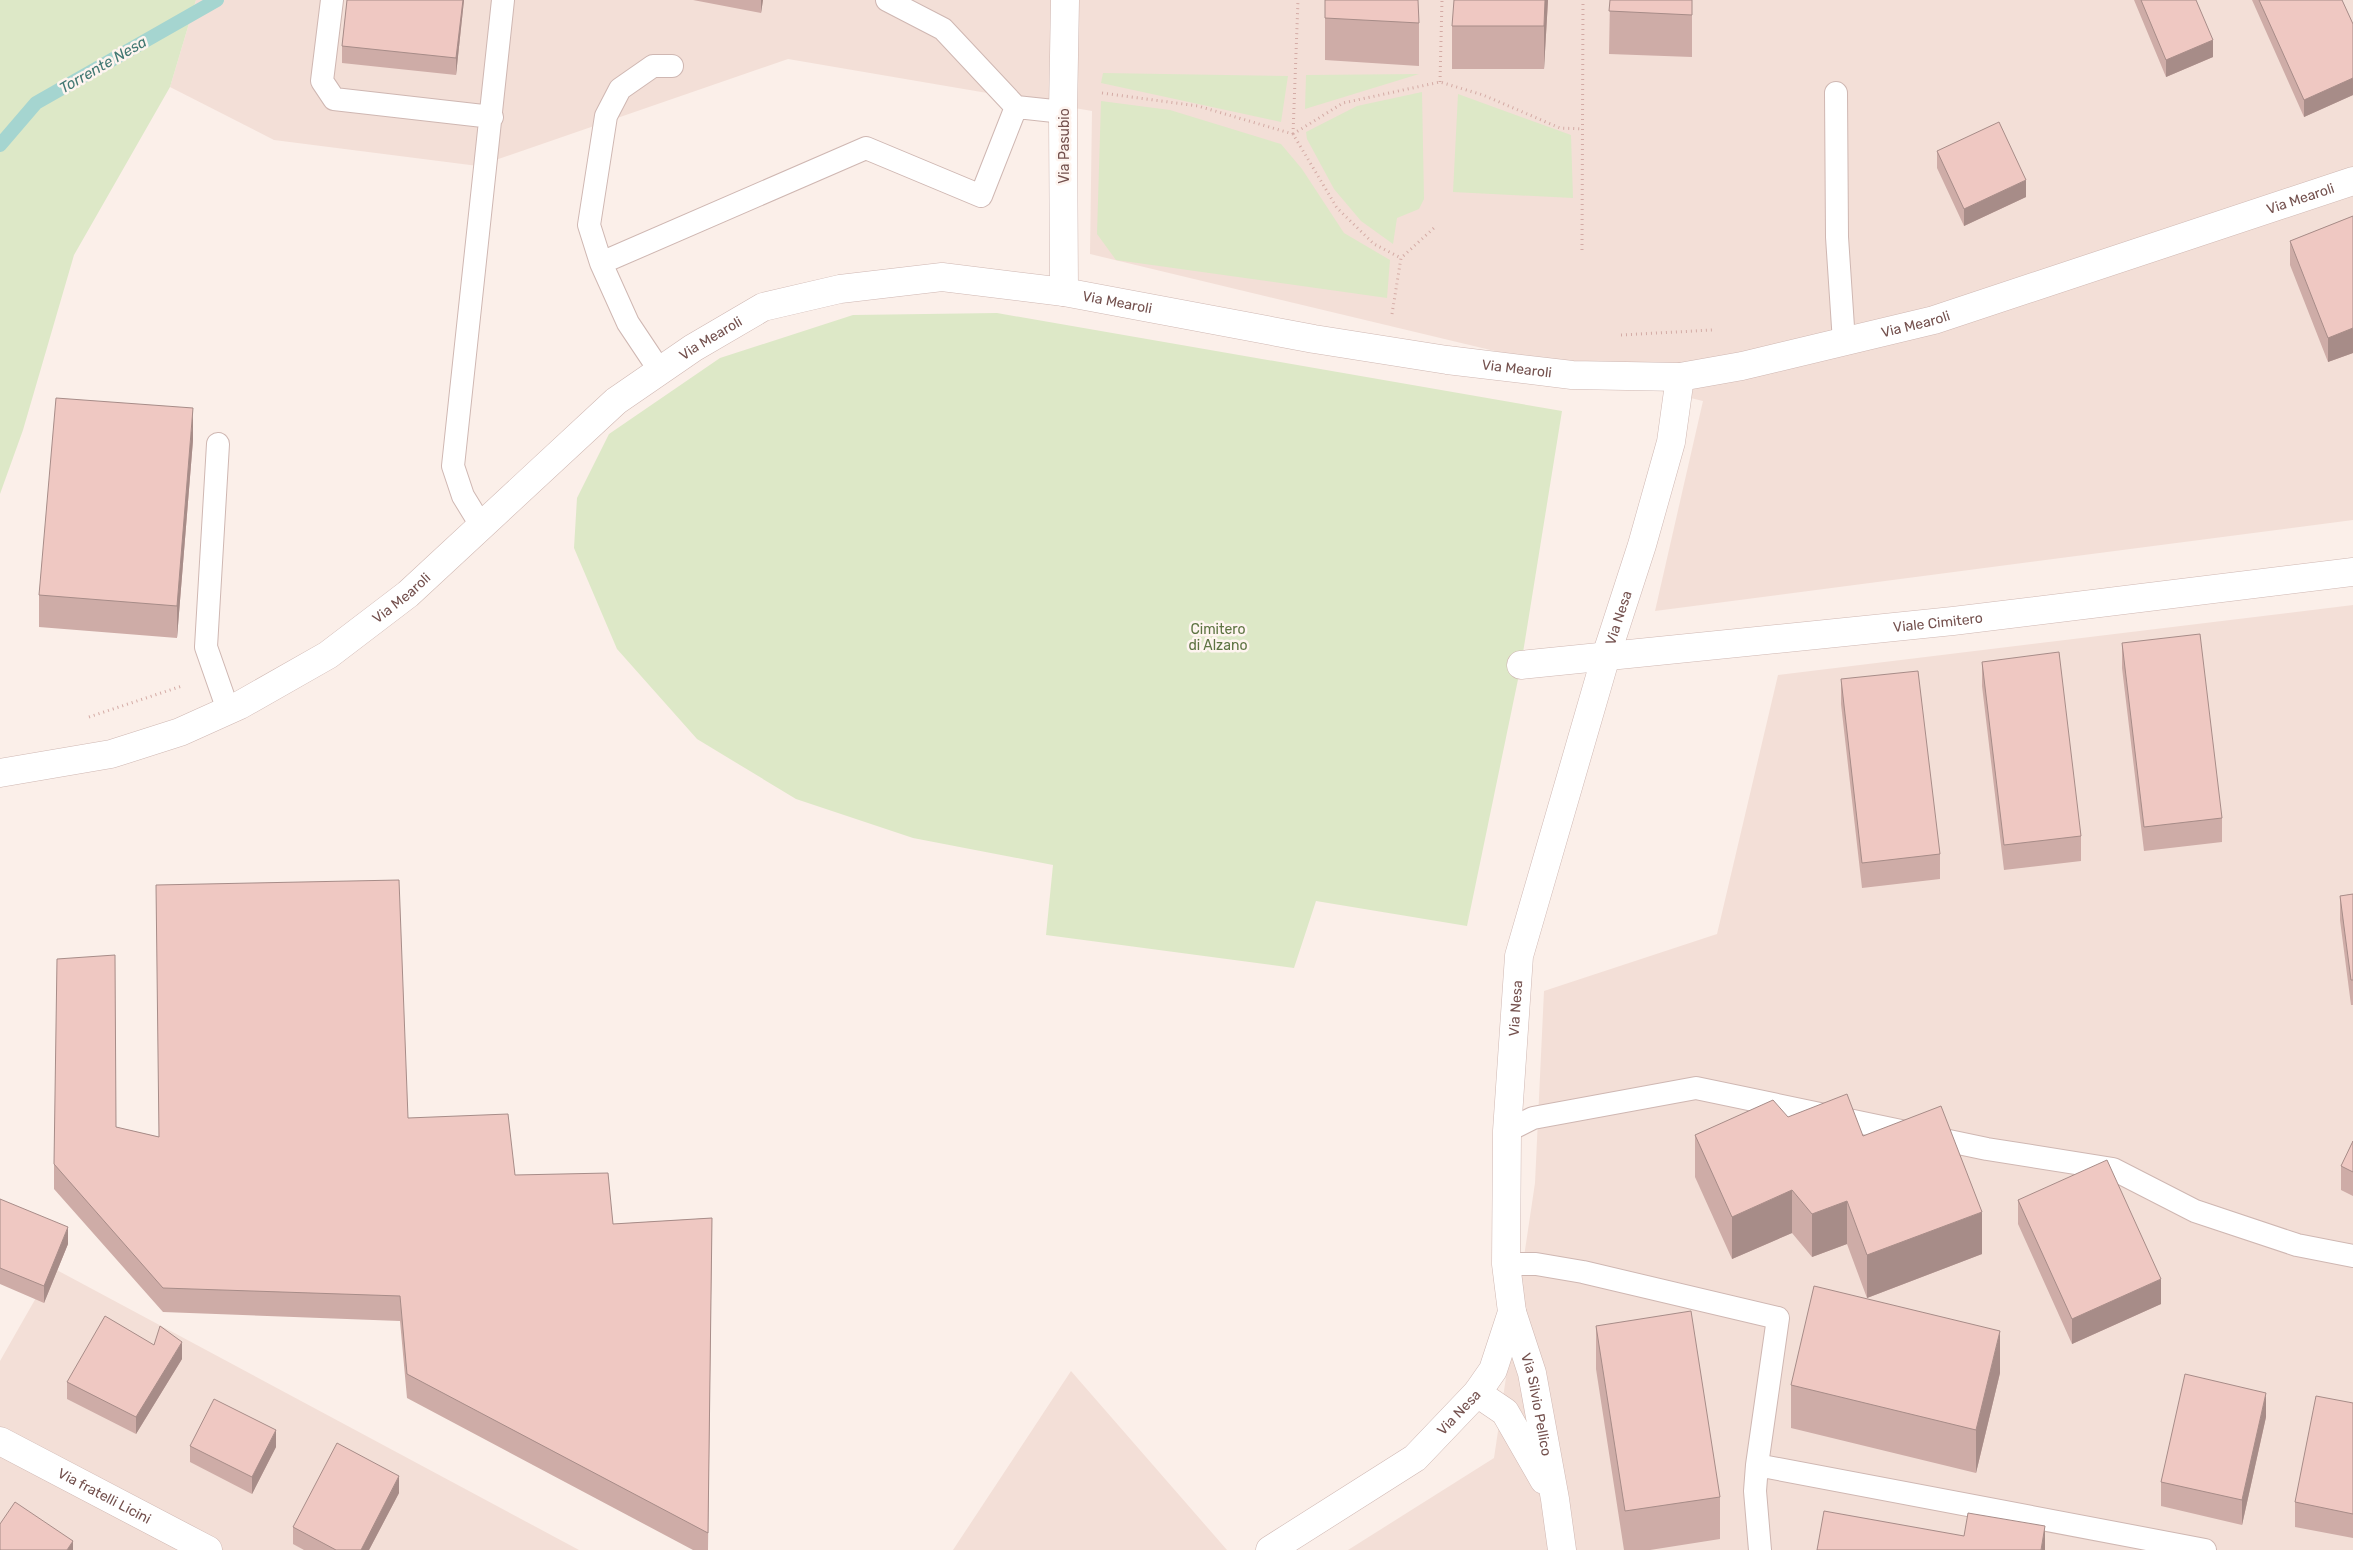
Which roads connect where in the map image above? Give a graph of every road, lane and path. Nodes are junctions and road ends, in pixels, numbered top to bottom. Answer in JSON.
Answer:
{"nodes":[{"id":1,"x":332,"y":0,"type":"edge"},
{"id":2,"x":503,"y":0,"type":"edge"},
{"id":3,"x":887,"y":0,"type":"edge"},
{"id":4,"x":1065,"y":0,"type":"edge"},
{"id":5,"x":1298,"y":0,"type":"edge"},
{"id":6,"x":1442,"y":0,"type":"edge"},
{"id":7,"x":1583,"y":0,"type":"edge"},
{"id":8,"x":672,"y":66,"type":"dead end"},
{"id":9,"x":1440,"y":82,"type":"junction"},
{"id":10,"x":1836,"y":93,"type":"dead end"},
{"id":11,"x":1063,"y":102,"type":"junction"},
{"id":12,"x":1016,"y":107,"type":"junction"},
{"id":13,"x":492,"y":117,"type":"junction"},
{"id":14,"x":1583,"y":128,"type":"junction"},
{"id":15,"x":1293,"y":134,"type":"junction"},
{"id":16,"x":2353,"y":180,"type":"edge"},
{"id":17,"x":1436,"y":227,"type":"dead end"},
{"id":18,"x":1582,"y":250,"type":"dead end"},
{"id":19,"x":1401,"y":258,"type":"junction"},
{"id":20,"x":601,"y":263,"type":"junction"},
{"id":21,"x":1064,"y":292,"type":"junction"},
{"id":22,"x":1392,"y":319,"type":"dead end"},
{"id":23,"x":1613,"y":336,"type":"dead end"},
{"id":24,"x":1844,"y":342,"type":"junction"},
{"id":25,"x":1742,"y":366,"type":"junction"},
{"id":26,"x":660,"y":370,"type":"junction"},
{"id":27,"x":1680,"y":377,"type":"junction"},
{"id":28,"x":218,"y":444,"type":"dead end"},
{"id":29,"x":482,"y":527,"type":"junction"},
{"id":30,"x":2353,"y":572,"type":"edge"},
{"id":31,"x":1606,"y":656,"type":"junction"},
{"id":32,"x":1521,"y":665,"type":"dead end"},
{"id":33,"x":215,"y":675,"type":"junction"},
{"id":34,"x":228,"y":710,"type":"junction"},
{"id":35,"x":85,"y":718,"type":"dead end"},
{"id":36,"x":0,"y":773,"type":"edge"},
{"id":37,"x":1507,"y":1131,"type":"junction"},
{"id":38,"x":2353,"y":1256,"type":"edge"},
{"id":39,"x":1506,"y":1264,"type":"junction"},
{"id":40,"x":1512,"y":1312,"type":"junction"},
{"id":41,"x":1477,"y":1393,"type":"junction"},
{"id":42,"x":0,"y":1441,"type":"edge"},
{"id":43,"x":1757,"y":1465,"type":"junction"},
{"id":44,"x":1555,"y":1499,"type":"junction"},
{"id":45,"x":208,"y":1550,"type":"edge"},
{"id":46,"x":1270,"y":1550,"type":"edge"},
{"id":47,"x":1562,"y":1550,"type":"edge"},
{"id":48,"x":1760,"y":1550,"type":"edge"},
{"id":49,"x":2205,"y":1550,"type":"edge"}],
"edges":[{"from":1,"to":13,"type":"lane"},
{"from":2,"to":13,"type":"lane"},
{"from":3,"to":12,"type":"lane"},
{"from":4,"to":11,"type":"street","name":"Via Pasubio"},
{"from":5,"to":15,"type":"path"},
{"from":6,"to":9,"type":"path"},
{"from":7,"to":14,"type":"path"},
{"from":8,"to":20,"type":"lane"},
{"from":9,"to":14,"type":"path"},
{"from":9,"to":15,"type":"path"},
{"from":10,"to":24,"type":"lane"},
{"from":11,"to":12,"type":"lane"},
{"from":11,"to":15,"type":"path"},
{"from":11,"to":21,"type":"street","name":"Via Pasubio"},
{"from":12,"to":20,"type":"lane"},
{"from":13,"to":29,"type":"lane"},
{"from":14,"to":18,"type":"path"},
{"from":15,"to":19,"type":"path"},
{"from":16,"to":24,"type":"street","name":"Via Mearoli"},
{"from":17,"to":19,"type":"path"},
{"from":19,"to":22,"type":"path"},
{"from":20,"to":26,"type":"lane"},
{"from":21,"to":26,"type":"street","name":"Via Mearoli"},
{"from":21,"to":27,"type":"street","name":"Via Mearoli"},
{"from":23,"to":25,"type":"path"},
{"from":24,"to":25,"type":"street","name":"Via Mearoli"},
{"from":25,"to":27,"type":"street","name":"Via Mearoli"},
{"from":26,"to":29,"type":"street","name":"Via Mearoli"},
{"from":27,"to":31,"type":"street","name":"Via Nesa"},
{"from":28,"to":33,"type":"lane"},
{"from":29,"to":34,"type":"street","name":"Via Mearoli"},
{"from":30,"to":31,"type":"street","name":"Viale Cimitero"},
{"from":31,"to":32,"type":"street","name":"Viale Cimitero"},
{"from":31,"to":37,"type":"street","name":"Via Nesa"},
{"from":33,"to":34,"type":"lane"},
{"from":33,"to":35,"type":"path"},
{"from":34,"to":36,"type":"street","name":"Via Mearoli"},
{"from":37,"to":38,"type":"lane"},
{"from":37,"to":39,"type":"street","name":"Via Nesa"},
{"from":39,"to":40,"type":"street","name":"Via Nesa"},
{"from":39,"to":43,"type":"lane"},
{"from":40,"to":41,"type":"street","name":"Via Nesa"},
{"from":40,"to":44,"type":"street","name":"Via Silvio Pellico"},
{"from":41,"to":44,"type":"street","name":"Via Silvio Pellico"},
{"from":41,"to":46,"type":"street","name":"Via Nesa"},
{"from":42,"to":45,"type":"street","name":"Via fratelli Licini"},
{"from":43,"to":48,"type":"lane"},
{"from":43,"to":49,"type":"lane"},
{"from":44,"to":47,"type":"street","name":"Via Silvio Pellico"}]}
